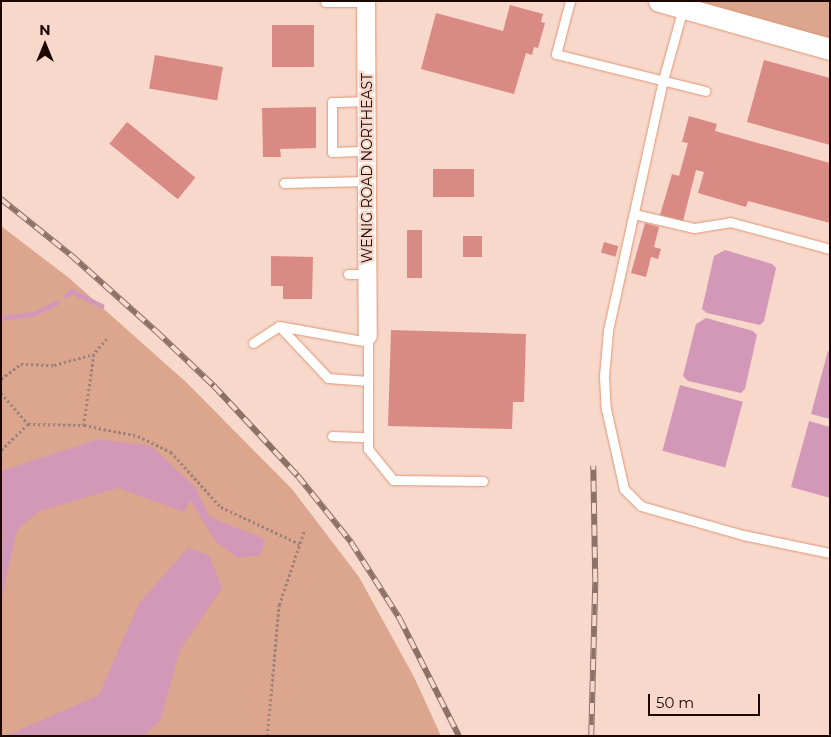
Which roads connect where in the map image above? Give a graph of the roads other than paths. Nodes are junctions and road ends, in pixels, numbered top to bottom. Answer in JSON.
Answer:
{"nodes":[{"id":1,"x":570,"y":1,"type":"edge"},
{"id":2,"x":659,"y":1,"type":"edge"},
{"id":3,"x":325,"y":2,"type":"edge"},
{"id":4,"x":366,"y":2,"type":"edge"},
{"id":5,"x":683,"y":8,"type":"junction"},
{"id":6,"x":830,"y":48,"type":"edge"},
{"id":7,"x":663,"y":80,"type":"junction"},
{"id":8,"x":706,"y":92,"type":"dead end"},
{"id":9,"x":367,"y":101,"type":"junction"},
{"id":10,"x":368,"y":151,"type":"junction"},
{"id":11,"x":368,"y":181,"type":"junction"},
{"id":12,"x":284,"y":183,"type":"dead end"},
{"id":13,"x":634,"y":214,"type":"junction"},
{"id":14,"x":830,"y":249,"type":"edge"},
{"id":15,"x":348,"y":274,"type":"dead end"},
{"id":16,"x":368,"y":274,"type":"junction"},
{"id":17,"x":279,"y":326,"type":"junction"},
{"id":18,"x":368,"y":339,"type":"junction"},
{"id":19,"x":254,"y":343,"type":"dead end"},
{"id":20,"x":368,"y":381,"type":"junction"},
{"id":21,"x":332,"y":436,"type":"dead end"},
{"id":22,"x":368,"y":437,"type":"junction"},
{"id":23,"x":483,"y":481,"type":"dead end"},
{"id":24,"x":830,"y":553,"type":"edge"}],
"edges":[{"from":1,"to":7,"type":"lane"},
{"from":2,"to":5,"type":"street"},
{"from":3,"to":4,"type":"lane"},
{"from":4,"to":9,"type":"street","name":"WENIG ROAD NORTHEAST"},
{"from":5,"to":6,"type":"street"},
{"from":5,"to":7,"type":"lane"},
{"from":7,"to":8,"type":"lane"},
{"from":7,"to":13,"type":"lane"},
{"from":9,"to":10,"type":"street","name":"WENIG ROAD NORTHEAST"},
{"from":9,"to":10,"type":"lane"},
{"from":10,"to":11,"type":"street","name":"WENIG ROAD NORTHEAST"},
{"from":11,"to":12,"type":"lane"},
{"from":11,"to":16,"type":"street","name":"WENIG ROAD NORTHEAST"},
{"from":13,"to":14,"type":"lane"},
{"from":13,"to":24,"type":"lane"},
{"from":15,"to":16,"type":"lane"},
{"from":16,"to":18,"type":"street","name":"WENIG ROAD NORTHEAST"},
{"from":17,"to":18,"type":"lane"},
{"from":17,"to":19,"type":"lane"},
{"from":17,"to":20,"type":"lane"},
{"from":18,"to":20,"type":"lane"},
{"from":20,"to":22,"type":"lane"},
{"from":21,"to":22,"type":"lane"},
{"from":22,"to":23,"type":"lane"}]}
